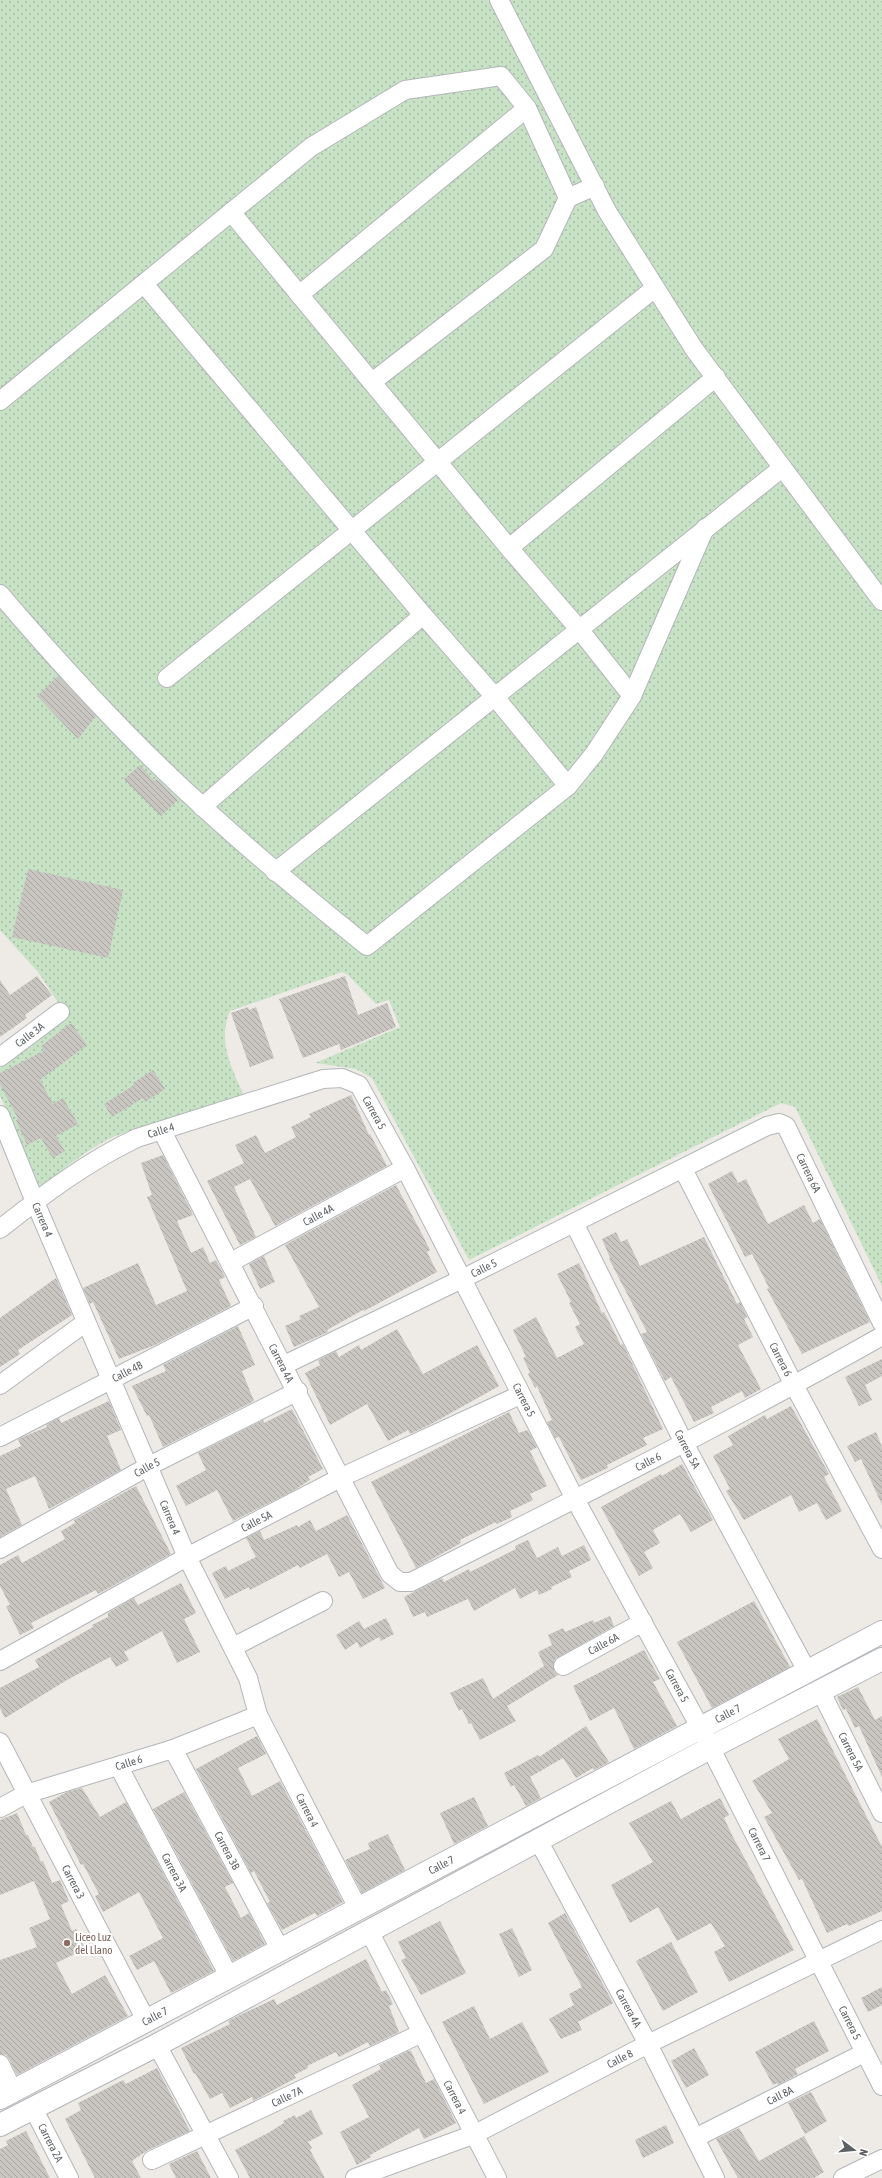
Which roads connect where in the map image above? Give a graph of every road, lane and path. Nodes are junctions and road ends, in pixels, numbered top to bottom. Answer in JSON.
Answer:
{"nodes":[{"id":1,"x":499,"y":0,"type":"edge"},
{"id":2,"x":527,"y":108,"type":"junction"},
{"id":3,"x":595,"y":186,"type":"junction"},
{"id":4,"x":568,"y":198,"type":"junction"},
{"id":5,"x":231,"y":212,"type":"junction"},
{"id":6,"x":144,"y":284,"type":"junction"},
{"id":7,"x":656,"y":288,"type":"junction"},
{"id":8,"x":299,"y":295,"type":"junction"},
{"id":9,"x":716,"y":377,"type":"junction"},
{"id":10,"x":372,"y":382,"type":"junction"},
{"id":11,"x":0,"y":401,"type":"edge"},
{"id":12,"x":438,"y":462,"type":"junction"},
{"id":13,"x":782,"y":468,"type":"junction"},
{"id":14,"x":705,"y":528,"type":"junction"},
{"id":15,"x":352,"y":530,"type":"junction"},
{"id":16,"x":509,"y":548,"type":"junction"},
{"id":17,"x":0,"y":594,"type":"edge"},
{"id":18,"x":882,"y":601,"type":"edge"},
{"id":19,"x":423,"y":615,"type":"junction"},
{"id":20,"x":579,"y":629,"type":"junction"},
{"id":21,"x":167,"y":678,"type":"dead end"},
{"id":22,"x":632,"y":696,"type":"junction"},
{"id":23,"x":494,"y":697,"type":"junction"},
{"id":24,"x":568,"y":786,"type":"junction"},
{"id":25,"x":202,"y":807,"type":"junction"},
{"id":26,"x":275,"y":872,"type":"junction"},
{"id":27,"x":60,"y":1012,"type":"dead end"},
{"id":28,"x":0,"y":1057,"type":"edge"},
{"id":29,"x":342,"y":1078,"type":"joint"},
{"id":30,"x":0,"y":1115,"type":"edge"},
{"id":31,"x":162,"y":1131,"type":"junction"},
{"id":32,"x":405,"y":1168,"type":"junction"},
{"id":33,"x":683,"y":1169,"type":"junction"},
{"id":34,"x":35,"y":1202,"type":"junction"},
{"id":35,"x":574,"y":1223,"type":"junction"},
{"id":36,"x":0,"y":1229,"type":"edge"},
{"id":37,"x":231,"y":1262,"type":"junction"},
{"id":38,"x":462,"y":1279,"type":"junction"},
{"id":39,"x":254,"y":1306,"type":"junction"},
{"id":40,"x":86,"y":1322,"type":"junction"},
{"id":41,"x":882,"y":1323,"type":"edge"},
{"id":42,"x":882,"y":1336,"type":"edge"},
{"id":43,"x":284,"y":1365,"type":"junction"},
{"id":44,"x":112,"y":1378,"type":"junction"},
{"id":45,"x":0,"y":1385,"type":"edge"},
{"id":46,"x":794,"y":1385,"type":"junction"},
{"id":47,"x":298,"y":1391,"type":"junction"},
{"id":48,"x":520,"y":1395,"type":"junction"},
{"id":49,"x":0,"y":1437,"type":"edge"},
{"id":50,"x":684,"y":1443,"type":"junction"},
{"id":51,"x":149,"y":1466,"type":"junction"},
{"id":52,"x":342,"y":1477,"type":"junction"},
{"id":53,"x":575,"y":1499,"type":"junction"},
{"id":54,"x":0,"y":1549,"type":"edge"},
{"id":55,"x":882,"y":1549,"type":"edge"},
{"id":56,"x":187,"y":1557,"type":"junction"},
{"id":57,"x":411,"y":1582,"type":"joint"},
{"id":58,"x":323,"y":1601,"type":"dead end"},
{"id":59,"x":643,"y":1622,"type":"junction"},
{"id":60,"x":882,"y":1632,"type":"edge"},
{"id":61,"x":233,"y":1647,"type":"junction"},
{"id":62,"x":882,"y":1659,"type":"edge"},
{"id":63,"x":0,"y":1661,"type":"edge"},
{"id":64,"x":563,"y":1666,"type":"dead end"},
{"id":65,"x":807,"y":1671,"type":"junction"},
{"id":66,"x":820,"y":1690,"type":"junction"},
{"id":67,"x":258,"y":1715,"type":"junction"},
{"id":68,"x":701,"y":1728,"type":"junction"},
{"id":69,"x":0,"y":1742,"type":"edge"},
{"id":70,"x":710,"y":1748,"type":"junction"},
{"id":71,"x":173,"y":1750,"type":"junction"},
{"id":72,"x":119,"y":1767,"type":"junction"},
{"id":73,"x":26,"y":1794,"type":"junction"},
{"id":74,"x":0,"y":1808,"type":"edge"},
{"id":75,"x":882,"y":1813,"type":"edge"},
{"id":76,"x":538,"y":1840,"type":"junction"},
{"id":77,"x":359,"y":1910,"type":"junction"},
{"id":78,"x":882,"y":1930,"type":"edge"},
{"id":79,"x":369,"y":1931,"type":"junction"},
{"id":80,"x":281,"y":1951,"type":"junction"},
{"id":81,"x":818,"y":1960,"type":"junction"},
{"id":82,"x":230,"y":1978,"type":"junction"},
{"id":83,"x":147,"y":2022,"type":"junction"},
{"id":84,"x":422,"y":2033,"type":"junction"},
{"id":85,"x":648,"y":2044,"type":"junction"},
{"id":86,"x":157,"y":2045,"type":"junction"},
{"id":87,"x":864,"y":2052,"type":"junction"},
{"id":88,"x":0,"y":2064,"type":"edge"},
{"id":89,"x":882,"y":2086,"type":"edge"},
{"id":90,"x":7,"y":2095,"type":"edge"},
{"id":91,"x":33,"y":2108,"type":"junction"},
{"id":92,"x":0,"y":2125,"type":"edge"},
{"id":93,"x":205,"y":2134,"type":"junction"},
{"id":94,"x":475,"y":2134,"type":"junction"},
{"id":95,"x":695,"y":2138,"type":"junction"},
{"id":96,"x":882,"y":2158,"type":"edge"},
{"id":97,"x":152,"y":2160,"type":"dead end"},
{"id":98,"x":69,"y":2178,"type":"edge"},
{"id":99,"x":229,"y":2178,"type":"edge"},
{"id":100,"x":355,"y":2178,"type":"edge"},
{"id":101,"x":497,"y":2178,"type":"edge"},
{"id":102,"x":715,"y":2178,"type":"edge"},
{"id":103,"x":842,"y":2178,"type":"edge"}],
"edges":[{"from":1,"to":3,"type":"street"},
{"from":2,"to":4,"type":"street"},
{"from":2,"to":5,"type":"street"},
{"from":2,"to":8,"type":"street"},
{"from":3,"to":4,"type":"street"},
{"from":3,"to":7,"type":"street"},
{"from":4,"to":10,"type":"street"},
{"from":5,"to":6,"type":"street"},
{"from":5,"to":8,"type":"street"},
{"from":6,"to":11,"type":"street"},
{"from":6,"to":15,"type":"street"},
{"from":7,"to":9,"type":"street"},
{"from":7,"to":12,"type":"street"},
{"from":8,"to":10,"type":"street"},
{"from":9,"to":13,"type":"street"},
{"from":9,"to":16,"type":"street"},
{"from":10,"to":12,"type":"street"},
{"from":12,"to":15,"type":"street"},
{"from":12,"to":16,"type":"street"},
{"from":13,"to":14,"type":"street"},
{"from":13,"to":18,"type":"street"},
{"from":14,"to":20,"type":"street"},
{"from":14,"to":22,"type":"street"},
{"from":15,"to":19,"type":"street"},
{"from":15,"to":21,"type":"street"},
{"from":16,"to":20,"type":"street"},
{"from":17,"to":25,"type":"street"},
{"from":19,"to":23,"type":"street"},
{"from":19,"to":25,"type":"street"},
{"from":20,"to":22,"type":"street"},
{"from":20,"to":23,"type":"street"},
{"from":22,"to":24,"type":"street"},
{"from":23,"to":24,"type":"street"},
{"from":23,"to":26,"type":"street"},
{"from":24,"to":26,"type":"street"},
{"from":25,"to":26,"type":"street"},
{"from":27,"to":28,"type":"street","name":"Calle 3A"},
{"from":29,"to":31,"type":"street","name":"Calle 4"},
{"from":29,"to":32,"type":"street","name":"Carrera 5"},
{"from":30,"to":34,"type":"street","name":"Carrera 4"},
{"from":31,"to":34,"type":"street","name":"Calle 4"},
{"from":31,"to":37,"type":"street","name":"Carrera 4A"},
{"from":32,"to":37,"type":"street","name":"Calle 4A"},
{"from":32,"to":38,"type":"street","name":"Carrera 5"},
{"from":33,"to":35,"type":"street","name":"Calle 5"},
{"from":33,"to":41,"type":"street","name":"Carrera 6A"},
{"from":33,"to":46,"type":"street","name":"Carrera 6"},
{"from":34,"to":36,"type":"street","name":"Calle 4"},
{"from":34,"to":40,"type":"street","name":"Carrera 4"},
{"from":35,"to":38,"type":"street","name":"Calle 5"},
{"from":35,"to":50,"type":"street","name":"Carrera 5A"},
{"from":37,"to":39,"type":"street","name":"Carrera 4A"},
{"from":38,"to":43,"type":"street","name":"Calle 5"},
{"from":38,"to":48,"type":"street","name":"Carrera 5"},
{"from":39,"to":43,"type":"street","name":"Carrera 4A"},
{"from":39,"to":44,"type":"street","name":"Calle 4B"},
{"from":40,"to":44,"type":"street","name":"Carrera 4"},
{"from":40,"to":45,"type":"street"},
{"from":42,"to":46,"type":"street","name":"Calle 6"},
{"from":43,"to":47,"type":"street","name":"Carrera 4A"},
{"from":44,"to":49,"type":"street","name":"Calle 4B"},
{"from":44,"to":51,"type":"street","name":"Carrera 4"},
{"from":46,"to":50,"type":"street","name":"Calle 6"},
{"from":46,"to":55,"type":"street","name":"Carrera 6"},
{"from":47,"to":51,"type":"street","name":"Calle 5"},
{"from":47,"to":52,"type":"street","name":"Carrera 4A"},
{"from":48,"to":52,"type":"street","name":"Calle 5A"},
{"from":48,"to":53,"type":"street","name":"Carrera 5"},
{"from":50,"to":53,"type":"street","name":"Calle 6"},
{"from":50,"to":65,"type":"street","name":"Carrera 5A"},
{"from":51,"to":54,"type":"street","name":"Calle 5"},
{"from":51,"to":56,"type":"street","name":"Carrera 4"},
{"from":52,"to":56,"type":"street","name":"Calle 5A"},
{"from":52,"to":57,"type":"street","name":"Carrera 4A"},
{"from":53,"to":57,"type":"street","name":"Calle 6"},
{"from":53,"to":59,"type":"street","name":"Carrera 5"},
{"from":56,"to":61,"type":"street","name":"Carrera 4"},
{"from":56,"to":63,"type":"street","name":"Calle 5A"},
{"from":58,"to":61,"type":"street"},
{"from":59,"to":64,"type":"street","name":"Calle 6A"},
{"from":59,"to":68,"type":"street","name":"Carrera 5"},
{"from":60,"to":65,"type":"main road","name":"Calle 7"},
{"from":61,"to":67,"type":"street","name":"Carrera 4"},
{"from":62,"to":66,"type":"main road","name":"Calle 7"},
{"from":65,"to":68,"type":"main road","name":"Calle 7"},
{"from":66,"to":70,"type":"main road","name":"Calle 7"},
{"from":66,"to":75,"type":"street","name":"Carrera 5A"},
{"from":67,"to":71,"type":"street","name":"Calle 6"},
{"from":67,"to":77,"type":"street","name":"Carrera 4"},
{"from":68,"to":70,"type":"street","name":"Carrera 7"},
{"from":68,"to":77,"type":"main road","name":"Calle 7"},
{"from":69,"to":73,"type":"street","name":"Carrera 3"},
{"from":70,"to":76,"type":"main road","name":"Calle 7"},
{"from":70,"to":81,"type":"street","name":"Carrera 7"},
{"from":71,"to":72,"type":"street","name":"Calle 6"},
{"from":71,"to":80,"type":"street","name":"Carrera 3B"},
{"from":72,"to":73,"type":"street","name":"Calle 6"},
{"from":72,"to":82,"type":"street","name":"Carrera 3A"},
{"from":73,"to":74,"type":"street","name":"Calle 6"},
{"from":73,"to":83,"type":"street","name":"Carrera 3"},
{"from":76,"to":79,"type":"main road","name":"Calle 7"},
{"from":76,"to":85,"type":"street","name":"Carrera 4A"},
{"from":77,"to":80,"type":"main road","name":"Calle 7"},
{"from":78,"to":81,"type":"street","name":"Calle 8"},
{"from":79,"to":84,"type":"street","name":"Carrera 4"},
{"from":79,"to":86,"type":"main road","name":"Calle 7"},
{"from":80,"to":82,"type":"main road","name":"Calle 7"},
{"from":81,"to":85,"type":"street","name":"Calle 8"},
{"from":81,"to":87,"type":"street","name":"Carrera 5"},
{"from":82,"to":83,"type":"main road","name":"Calle 7"},
{"from":83,"to":90,"type":"main road","name":"Calle 7"},
{"from":84,"to":93,"type":"street","name":"Calle 7A"},
{"from":84,"to":94,"type":"street","name":"Carrera 4"},
{"from":85,"to":94,"type":"street","name":"Calle 8"},
{"from":85,"to":95,"type":"street","name":"Carrera 4A"},
{"from":86,"to":91,"type":"main road","name":"Calle 7"},
{"from":86,"to":93,"type":"street"},
{"from":87,"to":89,"type":"street","name":"Carrera 5"},
{"from":87,"to":95,"type":"street","name":"Call 8A"},
{"from":88,"to":90,"type":"street"},
{"from":91,"to":92,"type":"main road","name":"Calle 7"},
{"from":91,"to":98,"type":"street","name":"Carrera 2A"},
{"from":93,"to":97,"type":"street","name":"Calle 7A"},
{"from":93,"to":99,"type":"street"},
{"from":94,"to":100,"type":"street","name":"Calle 8"},
{"from":94,"to":101,"type":"street","name":"Carrera 4"},
{"from":95,"to":102,"type":"street","name":"Carrera 4A"},
{"from":96,"to":103,"type":"street"}]}
